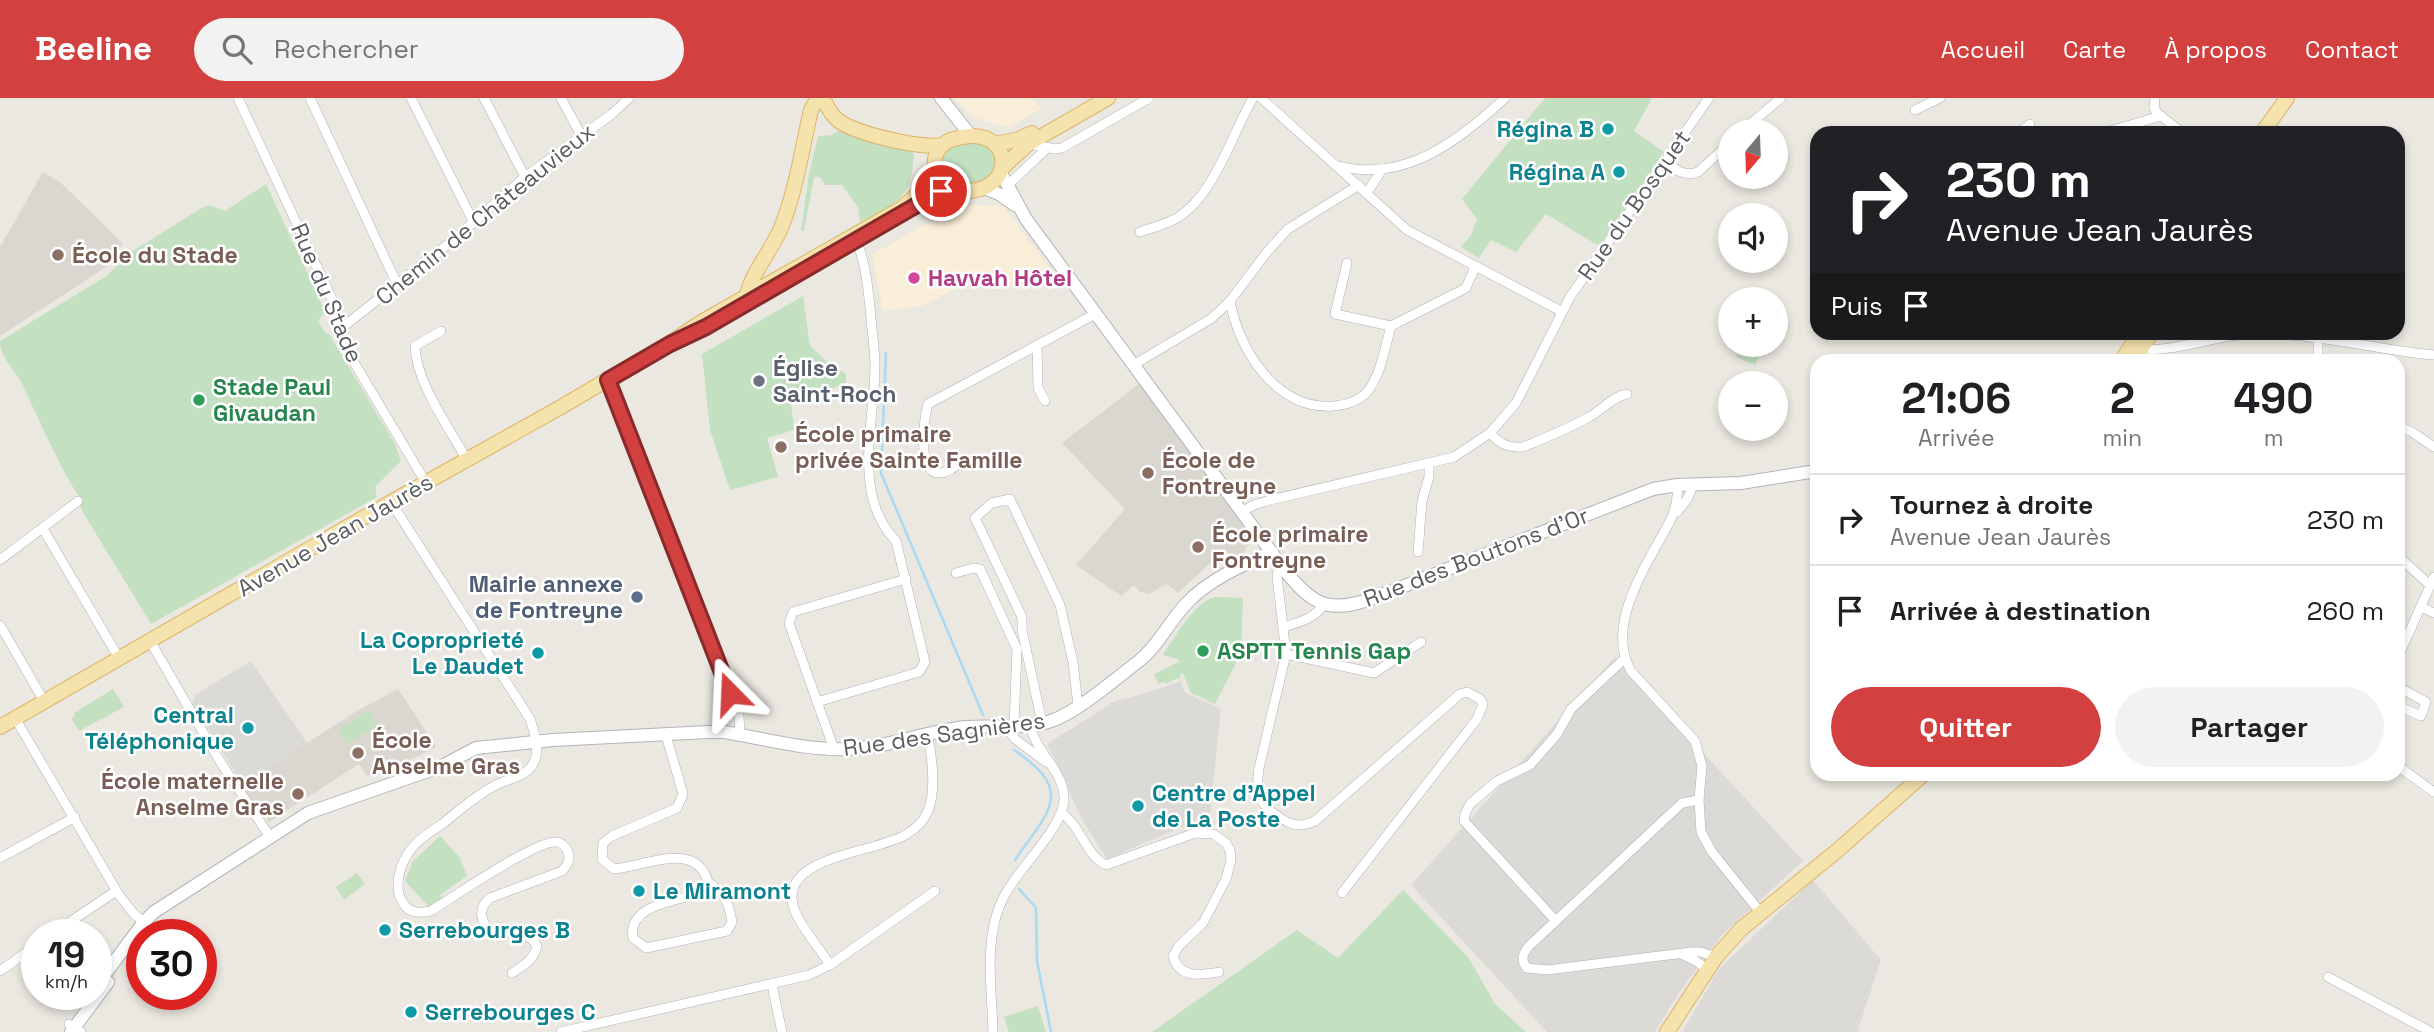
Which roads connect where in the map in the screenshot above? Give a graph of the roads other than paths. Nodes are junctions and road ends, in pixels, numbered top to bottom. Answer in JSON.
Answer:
{"nodes":[{"id":1,"x":238,"y":98,"type":"edge"},
{"id":2,"x":310,"y":98,"type":"edge"},
{"id":3,"x":411,"y":98,"type":"edge"},
{"id":4,"x":484,"y":98,"type":"edge"},
{"id":5,"x":561,"y":98,"type":"edge"},
{"id":6,"x":629,"y":98,"type":"edge"},
{"id":7,"x":821,"y":98,"type":"edge"},
{"id":8,"x":941,"y":98,"type":"edge"},
{"id":9,"x":1094,"y":98,"type":"edge"},
{"id":10,"x":1108,"y":98,"type":"edge"},
{"id":11,"x":1149,"y":98,"type":"edge"},
{"id":12,"x":1253,"y":98,"type":"edge"},
{"id":13,"x":1261,"y":98,"type":"edge"},
{"id":14,"x":1504,"y":98,"type":"edge"},
{"id":15,"x":1709,"y":98,"type":"edge"},
{"id":16,"x":1781,"y":98,"type":"edge"},
{"id":17,"x":1940,"y":98,"type":"edge"},
{"id":18,"x":2155,"y":98,"type":"edge"},
{"id":19,"x":2287,"y":98,"type":"edge"},
{"id":20,"x":2297,"y":98,"type":"edge"},
{"id":21,"x":1915,"y":110,"type":"dead end"},
{"id":22,"x":951,"y":112,"type":"junction"},
{"id":23,"x":2161,"y":116,"type":"junction"},
{"id":24,"x":1756,"y":119,"type":"edge"},
{"id":25,"x":2030,"y":124,"type":"dead end"},
{"id":26,"x":2027,"y":126,"type":"edge"},
{"id":27,"x":2127,"y":126,"type":"edge"},
{"id":28,"x":2174,"y":126,"type":"edge"},
{"id":29,"x":2267,"y":126,"type":"edge"},
{"id":30,"x":2278,"y":126,"type":"edge"},
{"id":31,"x":581,"y":135,"type":"junction"},
{"id":32,"x":971,"y":136,"type":"junction"},
{"id":33,"x":905,"y":143,"type":"junction"},
{"id":34,"x":946,"y":143,"type":"junction"},
{"id":35,"x":995,"y":144,"type":"junction"},
{"id":36,"x":1028,"y":144,"type":"junction"},
{"id":37,"x":1046,"y":148,"type":"junction"},
{"id":38,"x":1718,"y":154,"type":"edge"},
{"id":39,"x":1665,"y":160,"type":"junction"},
{"id":40,"x":1337,"y":165,"type":"junction"},
{"id":41,"x":935,"y":167,"type":"junction"},
{"id":42,"x":1381,"y":171,"type":"junction"},
{"id":43,"x":1003,"y":176,"type":"junction"},
{"id":44,"x":525,"y":177,"type":"junction"},
{"id":45,"x":1359,"y":186,"type":"junction"},
{"id":46,"x":950,"y":188,"type":"junction"},
{"id":47,"x":984,"y":188,"type":"junction"},
{"id":48,"x":1367,"y":193,"type":"junction"},
{"id":49,"x":1018,"y":207,"type":"junction"},
{"id":50,"x":474,"y":223,"type":"junction"},
{"id":51,"x":1140,"y":232,"type":"dead end"},
{"id":52,"x":856,"y":237,"type":"junction"},
{"id":53,"x":1346,"y":263,"type":"dead end"},
{"id":54,"x":1475,"y":267,"type":"junction"},
{"id":55,"x":397,"y":284,"type":"junction"},
{"id":56,"x":747,"y":296,"type":"junction"},
{"id":57,"x":1230,"y":301,"type":"junction"},
{"id":58,"x":1097,"y":313,"type":"junction"},
{"id":59,"x":1561,"y":313,"type":"junction"},
{"id":60,"x":1391,"y":326,"type":"junction"},
{"id":61,"x":340,"y":330,"type":"junction"},
{"id":62,"x":441,"y":331,"type":"dead end"},
{"id":63,"x":2208,"y":340,"type":"edge"},
{"id":64,"x":2337,"y":340,"type":"edge"},
{"id":65,"x":670,"y":344,"type":"junction"},
{"id":66,"x":1037,"y":345,"type":"junction"},
{"id":67,"x":2139,"y":345,"type":"edge"},
{"id":68,"x":2434,"y":355,"type":"edge"},
{"id":69,"x":1135,"y":364,"type":"junction"},
{"id":70,"x":608,"y":380,"type":"junction"},
{"id":71,"x":1627,"y":394,"type":"dead end"},
{"id":72,"x":1045,"y":401,"type":"dead end"},
{"id":73,"x":2405,"y":429,"type":"edge"},
{"id":74,"x":1490,"y":433,"type":"junction"},
{"id":75,"x":2434,"y":447,"type":"edge"},
{"id":76,"x":467,"y":460,"type":"junction"},
{"id":77,"x":965,"y":460,"type":"dead end"},
{"id":78,"x":1429,"y":463,"type":"junction"},
{"id":79,"x":1810,"y":472,"type":"edge"},
{"id":80,"x":426,"y":483,"type":"junction"},
{"id":81,"x":1677,"y":485,"type":"junction"},
{"id":82,"x":1693,"y":485,"type":"junction"},
{"id":83,"x":78,"y":501,"type":"dead end"},
{"id":84,"x":391,"y":502,"type":"junction"},
{"id":85,"x":1243,"y":511,"type":"junction"},
{"id":86,"x":1674,"y":516,"type":"junction"},
{"id":87,"x":43,"y":529,"type":"junction"},
{"id":88,"x":1418,"y":552,"type":"dead end"},
{"id":89,"x":1276,"y":557,"type":"junction"},
{"id":90,"x":0,"y":560,"type":"edge"},
{"id":91,"x":2405,"y":561,"type":"edge"},
{"id":92,"x":956,"y":573,"type":"dead end"},
{"id":93,"x":906,"y":579,"type":"junction"},
{"id":94,"x":2432,"y":581,"type":"edge"},
{"id":95,"x":1324,"y":604,"type":"junction"},
{"id":96,"x":2421,"y":607,"type":"junction"},
{"id":97,"x":2434,"y":612,"type":"edge"},
{"id":98,"x":0,"y":625,"type":"edge"},
{"id":99,"x":1283,"y":628,"type":"junction"},
{"id":100,"x":150,"y":640,"type":"junction"},
{"id":101,"x":1420,"y":642,"type":"dead end"},
{"id":102,"x":2405,"y":642,"type":"edge"},
{"id":103,"x":1286,"y":654,"type":"junction"},
{"id":104,"x":119,"y":658,"type":"junction"},
{"id":105,"x":1624,"y":659,"type":"junction"},
{"id":106,"x":2405,"y":691,"type":"edge"},
{"id":107,"x":44,"y":701,"type":"junction"},
{"id":108,"x":817,"y":702,"type":"junction"},
{"id":109,"x":1078,"y":706,"type":"junction"},
{"id":110,"x":2405,"y":709,"type":"edge"},
{"id":111,"x":15,"y":718,"type":"junction"},
{"id":112,"x":1036,"y":724,"type":"junction"},
{"id":113,"x":1010,"y":726,"type":"junction"},
{"id":114,"x":0,"y":727,"type":"edge"},
{"id":115,"x":927,"y":733,"type":"junction"},
{"id":116,"x":666,"y":735,"type":"junction"},
{"id":117,"x":740,"y":735,"type":"junction"},
{"id":118,"x":536,"y":741,"type":"junction"},
{"id":119,"x":834,"y":749,"type":"junction"},
{"id":120,"x":1049,"y":764,"type":"junction"},
{"id":121,"x":2405,"y":771,"type":"edge"},
{"id":122,"x":1916,"y":781,"type":"edge"},
{"id":123,"x":2434,"y":792,"type":"edge"},
{"id":124,"x":1699,"y":800,"type":"junction"},
{"id":125,"x":1061,"y":813,"type":"junction"},
{"id":126,"x":75,"y":817,"type":"junction"},
{"id":127,"x":270,"y":837,"type":"junction"},
{"id":128,"x":0,"y":858,"type":"edge"},
{"id":129,"x":708,"y":881,"type":"junction"},
{"id":130,"x":116,"y":891,"type":"junction"},
{"id":131,"x":935,"y":891,"type":"dead end"},
{"id":132,"x":1342,"y":893,"type":"dead end"},
{"id":133,"x":1761,"y":913,"type":"junction"},
{"id":134,"x":74,"y":919,"type":"edge"},
{"id":135,"x":137,"y":919,"type":"edge"},
{"id":136,"x":150,"y":919,"type":"edge"},
{"id":137,"x":1556,"y":921,"type":"junction"},
{"id":138,"x":126,"y":950,"type":"edge"},
{"id":139,"x":126,"y":954,"type":"edge"},
{"id":140,"x":1683,"y":955,"type":"junction"},
{"id":141,"x":21,"y":956,"type":"edge"},
{"id":142,"x":1712,"y":964,"type":"junction"},
{"id":143,"x":830,"y":965,"type":"junction"},
{"id":144,"x":112,"y":967,"type":"edge"},
{"id":145,"x":0,"y":971,"type":"edge"},
{"id":146,"x":1219,"y":972,"type":"dead end"},
{"id":147,"x":512,"y":973,"type":"dead end"},
{"id":148,"x":2328,"y":977,"type":"dead end"},
{"id":149,"x":772,"y":985,"type":"junction"},
{"id":150,"x":82,"y":1010,"type":"edge"},
{"id":151,"x":71,"y":1029,"type":"edge"},
{"id":152,"x":561,"y":1032,"type":"edge"},
{"id":153,"x":782,"y":1032,"type":"edge"},
{"id":154,"x":993,"y":1032,"type":"edge"},
{"id":155,"x":1667,"y":1032,"type":"edge"},
{"id":156,"x":2431,"y":1032,"type":"edge"}],
"edges":[{"from":1,"to":61,"type":"street","name":"Rue du Stade"},
{"from":2,"to":55,"type":"street"},
{"from":3,"to":50,"type":"street"},
{"from":4,"to":44,"type":"street"},
{"from":5,"to":31,"type":"street"},
{"from":6,"to":31,"type":"street","name":"Chemin de Châteauvieux"},
{"from":7,"to":33,"type":"main road"},
{"from":7,"to":56,"type":"main road"},
{"from":8,"to":22,"type":"main road"},
{"from":9,"to":35,"type":"main road"},
{"from":10,"to":36,"type":"main road"},
{"from":11,"to":37,"type":"street"},
{"from":12,"to":51,"type":"street"},
{"from":13,"to":40,"type":"street"},
{"from":14,"to":42,"type":"street"},
{"from":15,"to":39,"type":"street","name":"Rue du Bosquet"},
{"from":16,"to":24,"type":"street"},
{"from":17,"to":21,"type":"street"},
{"from":18,"to":23,"type":"street"},
{"from":19,"to":29,"type":"main road"},
{"from":20,"to":30,"type":"main road"},
{"from":22,"to":32,"type":"main road"},
{"from":22,"to":34,"type":"main road"},
{"from":23,"to":27,"type":"street"},
{"from":23,"to":28,"type":"street"},
{"from":25,"to":26,"type":"street"},
{"from":31,"to":44,"type":"street","name":"Chemin de Châteauvieux"},
{"from":32,"to":34,"type":"main road"},
{"from":32,"to":35,"type":"main road"},
{"from":33,"to":34,"type":"main road"},
{"from":33,"to":41,"type":"main road"},
{"from":34,"to":41,"type":"main road"},
{"from":35,"to":43,"type":"main road"},
{"from":36,"to":37,"type":"street"},
{"from":36,"to":43,"type":"main road"},
{"from":37,"to":43,"type":"street"},
{"from":38,"to":39,"type":"street"},
{"from":39,"to":59,"type":"street","name":"Rue du Bosquet"},
{"from":40,"to":42,"type":"street"},
{"from":40,"to":45,"type":"street"},
{"from":41,"to":46,"type":"main road"},
{"from":41,"to":52,"type":"main road","name":"Avenue Jean Jaurès"},
{"from":42,"to":48,"type":"street"},
{"from":43,"to":47,"type":"main road"},
{"from":43,"to":49,"type":"main road"},
{"from":44,"to":50,"type":"street","name":"Chemin de Châteauvieux"},
{"from":45,"to":48,"type":"street"},
{"from":45,"to":57,"type":"street"},
{"from":46,"to":47,"type":"main road"},
{"from":46,"to":52,"type":"main road","name":"Avenue Jean Jaurès"},
{"from":47,"to":49,"type":"main road"},
{"from":48,"to":54,"type":"street"},
{"from":49,"to":58,"type":"main road"},
{"from":50,"to":55,"type":"street","name":"Chemin de Châteauvieux"},
{"from":52,"to":56,"type":"main road","name":"Avenue Jean Jaurès"},
{"from":52,"to":65,"type":"main road","name":"Avenue Jean Jaurès"},
{"from":52,"to":93,"type":"street"},
{"from":53,"to":60,"type":"street"},
{"from":54,"to":59,"type":"street"},
{"from":54,"to":60,"type":"street"},
{"from":55,"to":61,"type":"street","name":"Chemin de Châteauvieux"},
{"from":56,"to":65,"type":"main road","name":"Avenue Jean Jaurès"},
{"from":57,"to":60,"type":"street"},
{"from":57,"to":69,"type":"street"},
{"from":58,"to":66,"type":"street"},
{"from":58,"to":69,"type":"main road"},
{"from":59,"to":74,"type":"street","name":"Rue du Bosquet"},
{"from":61,"to":80,"type":"street","name":"Rue du Stade"},
{"from":62,"to":76,"type":"street"},
{"from":63,"to":67,"type":"street"},
{"from":64,"to":68,"type":"street"},
{"from":65,"to":70,"type":"main road","name":"Avenue Jean Jaurès"},
{"from":66,"to":72,"type":"street"},
{"from":66,"to":77,"type":"street"},
{"from":69,"to":85,"type":"main road"},
{"from":70,"to":76,"type":"main road","name":"Avenue Jean Jaurès"},
{"from":70,"to":117,"type":"street"},
{"from":71,"to":74,"type":"street"},
{"from":73,"to":75,"type":"street"},
{"from":74,"to":78,"type":"street","name":"Rue du Bosquet"},
{"from":76,"to":80,"type":"main road","name":"Avenue Jean Jaurès"},
{"from":78,"to":85,"type":"street","name":"Rue du Bosquet"},
{"from":78,"to":88,"type":"street"},
{"from":79,"to":82,"type":"main road","name":"Rue des Boutons d'Or"},
{"from":80,"to":84,"type":"main road","name":"Avenue Jean Jaurès"},
{"from":81,"to":82,"type":"main road","name":"Rue des Boutons d'Or"},
{"from":81,"to":86,"type":"street"},
{"from":81,"to":95,"type":"main road","name":"Rue des Boutons d'Or"},
{"from":82,"to":86,"type":"street"},
{"from":83,"to":87,"type":"street"},
{"from":84,"to":100,"type":"main road","name":"Avenue Jean Jaurès"},
{"from":84,"to":118,"type":"street"},
{"from":85,"to":89,"type":"main road"},
{"from":86,"to":105,"type":"street"},
{"from":87,"to":90,"type":"street"},
{"from":87,"to":104,"type":"street"},
{"from":89,"to":95,"type":"main road"},
{"from":89,"to":99,"type":"street"},
{"from":89,"to":109,"type":"main road","name":"Rue des Sagnières"},
{"from":91,"to":94,"type":"street"},
{"from":92,"to":113,"type":"street"},
{"from":93,"to":108,"type":"street"},
{"from":93,"to":108,"type":"street"},
{"from":94,"to":96,"type":"street"},
{"from":95,"to":99,"type":"street"},
{"from":96,"to":97,"type":"street"},
{"from":96,"to":102,"type":"street"},
{"from":98,"to":107,"type":"street"},
{"from":99,"to":103,"type":"street"},
{"from":100,"to":104,"type":"main road","name":"Avenue Jean Jaurès"},
{"from":100,"to":127,"type":"street"},
{"from":101,"to":103,"type":"street"},
{"from":103,"to":132,"type":"street"},
{"from":104,"to":107,"type":"main road","name":"Avenue Jean Jaurès"},
{"from":105,"to":124,"type":"street"},
{"from":105,"to":137,"type":"street"},
{"from":106,"to":110,"type":"street"},
{"from":107,"to":111,"type":"main road","name":"Avenue Jean Jaurès"},
{"from":108,"to":119,"type":"street"},
{"from":109,"to":112,"type":"main road","name":"Rue des Sagnières"},
{"from":109,"to":112,"type":"street"},
{"from":111,"to":114,"type":"main road","name":"Avenue Jean Jaurès"},
{"from":111,"to":126,"type":"street"},
{"from":112,"to":113,"type":"main road","name":"Rue des Sagnières"},
{"from":112,"to":120,"type":"street"},
{"from":113,"to":115,"type":"main road","name":"Rue des Sagnières"},
{"from":113,"to":120,"type":"street"},
{"from":115,"to":119,"type":"main road","name":"Rue des Sagnières"},
{"from":115,"to":143,"type":"street"},
{"from":116,"to":117,"type":"main road","name":"Rue des Sagnières"},
{"from":116,"to":118,"type":"main road","name":"Rue des Sagnières"},
{"from":116,"to":129,"type":"street"},
{"from":117,"to":119,"type":"main road","name":"Rue des Sagnières"},
{"from":118,"to":127,"type":"main road","name":"Rue des Sagnières"},
{"from":118,"to":147,"type":"street"},
{"from":120,"to":125,"type":"street"},
{"from":121,"to":123,"type":"street"},
{"from":122,"to":133,"type":"main road"},
{"from":124,"to":133,"type":"street"},
{"from":124,"to":137,"type":"street"},
{"from":125,"to":146,"type":"street"},
{"from":125,"to":154,"type":"street"},
{"from":126,"to":128,"type":"street"},
{"from":126,"to":130,"type":"street"},
{"from":127,"to":136,"type":"main road","name":"Rue des Sagnières"},
{"from":129,"to":129,"type":"street"},
{"from":130,"to":134,"type":"street"},
{"from":130,"to":135,"type":"street"},
{"from":131,"to":143,"type":"street"},
{"from":133,"to":142,"type":"main road"},
{"from":137,"to":140,"type":"street"},
{"from":138,"to":144,"type":"main road"},
{"from":139,"to":151,"type":"main road"},
{"from":140,"to":142,"type":"street"},
{"from":140,"to":142,"type":"street"},
{"from":141,"to":145,"type":"street"},
{"from":142,"to":155,"type":"main road"},
{"from":143,"to":149,"type":"street"},
{"from":148,"to":156,"type":"street"},
{"from":149,"to":152,"type":"street"},
{"from":149,"to":153,"type":"street"},
{"from":150,"to":151,"type":"main road"}]}
